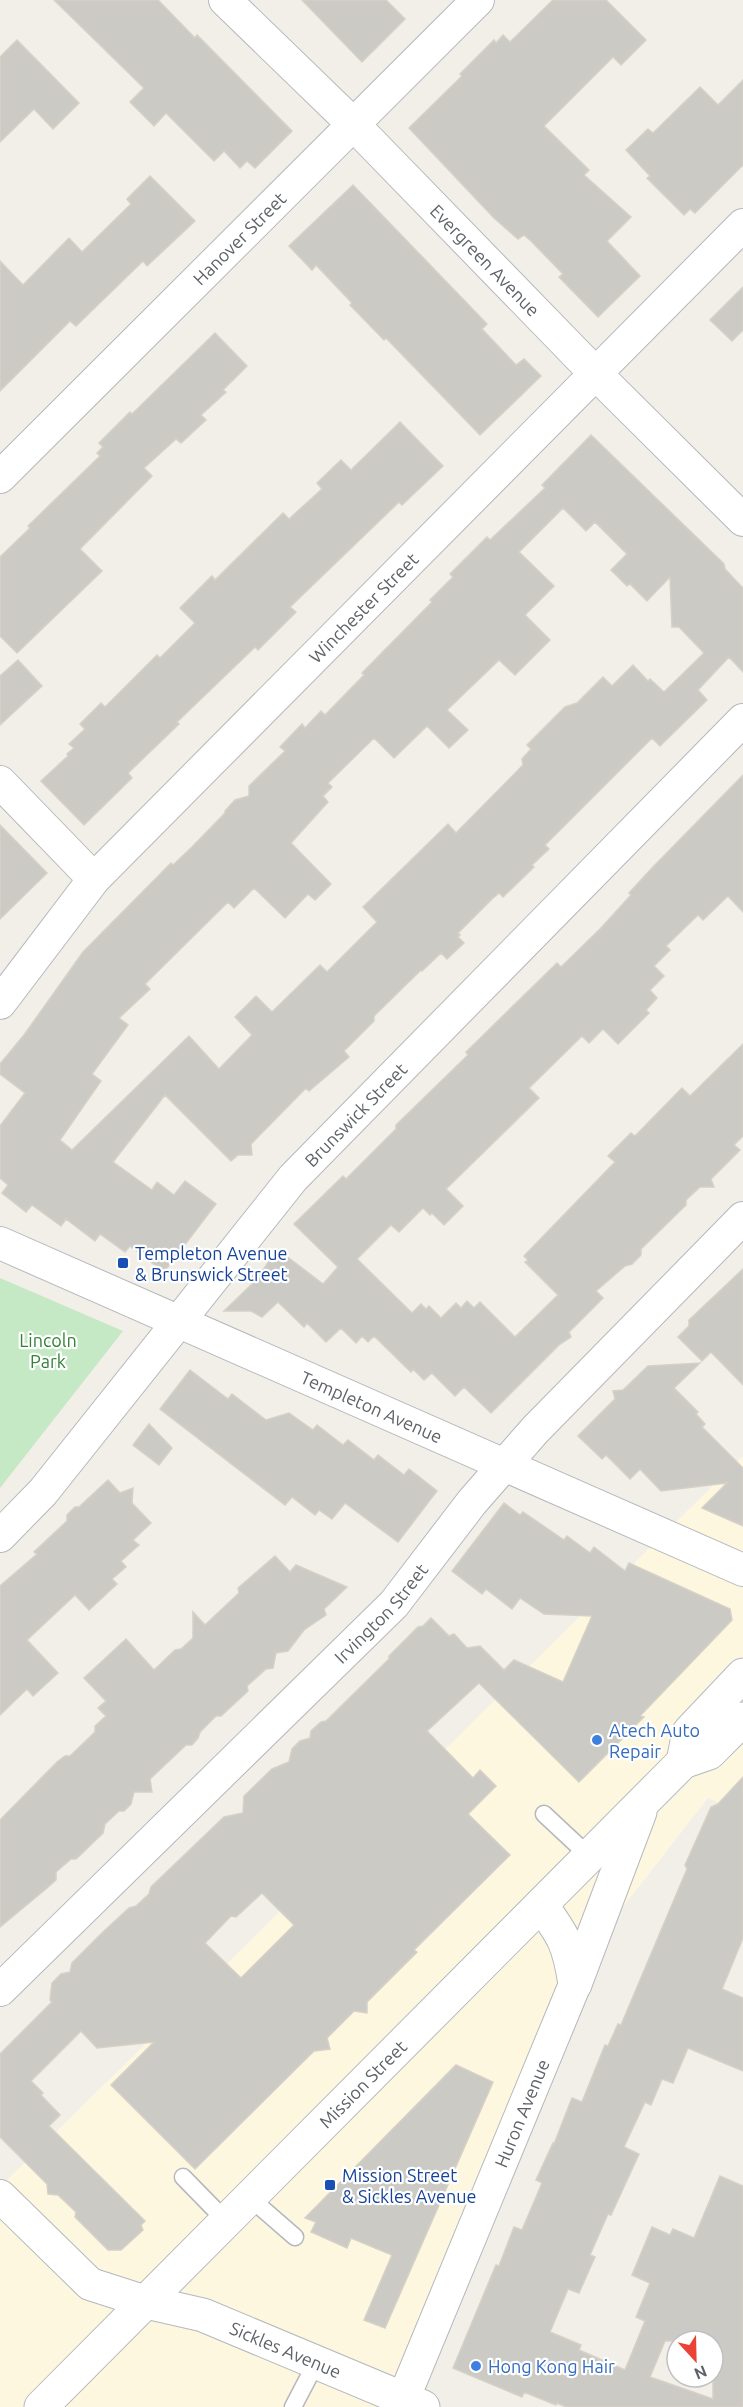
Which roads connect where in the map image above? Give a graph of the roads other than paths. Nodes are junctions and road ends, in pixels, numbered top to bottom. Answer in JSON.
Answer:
{"nodes":[{"id":1,"x":225,"y":0,"type":"edge"},
{"id":2,"x":478,"y":0,"type":"edge"},
{"id":3,"x":354,"y":125,"type":"junction"},
{"id":4,"x":743,"y":225,"type":"edge"},
{"id":5,"x":596,"y":374,"type":"junction"},
{"id":6,"x":0,"y":477,"type":"edge"},
{"id":7,"x":743,"y":520,"type":"edge"},
{"id":8,"x":743,"y":720,"type":"edge"},
{"id":9,"x":0,"y":782,"type":"edge"},
{"id":10,"x":94,"y":879,"type":"junction"},
{"id":11,"x":0,"y":1003,"type":"edge"},
{"id":12,"x":743,"y":1218,"type":"edge"},
{"id":13,"x":0,"y":1243,"type":"edge"},
{"id":14,"x":180,"y":1322,"type":"junction"},
{"id":15,"x":505,"y":1464,"type":"junction"},
{"id":16,"x":0,"y":1536,"type":"edge"},
{"id":17,"x":743,"y":1570,"type":"edge"},
{"id":18,"x":743,"y":1675,"type":"edge"},
{"id":19,"x":743,"y":1719,"type":"edge"},
{"id":20,"x":683,"y":1762,"type":"junction"},
{"id":21,"x":644,"y":1801,"type":"junction"},
{"id":22,"x":544,"y":1814,"type":"dead end"},
{"id":23,"x":589,"y":1856,"type":"junction"},
{"id":24,"x":540,"y":1905,"type":"junction"},
{"id":25,"x":575,"y":1984,"type":"junction"},
{"id":26,"x":0,"y":1990,"type":"edge"},
{"id":27,"x":183,"y":2177,"type":"dead end"},
{"id":28,"x":0,"y":2196,"type":"edge"},
{"id":29,"x":249,"y":2197,"type":"junction"},
{"id":30,"x":226,"y":2221,"type":"junction"},
{"id":31,"x":295,"y":2237,"type":"dead end"},
{"id":32,"x":146,"y":2302,"type":"junction"},
{"id":33,"x":316,"y":2363,"type":"junction"},
{"id":34,"x":409,"y":2404,"type":"edge"},
{"id":35,"x":41,"y":2407,"type":"edge"},
{"id":36,"x":293,"y":2407,"type":"edge"}],
"edges":[{"from":1,"to":3,"type":"street","name":"Evergreen Avenue"},
{"from":2,"to":3,"type":"street","name":"Hanover Street"},
{"from":3,"to":5,"type":"street","name":"Evergreen Avenue"},
{"from":3,"to":6,"type":"street","name":"Hanover Street"},
{"from":4,"to":5,"type":"street","name":"Winchester Street"},
{"from":5,"to":7,"type":"street","name":"Evergreen Avenue"},
{"from":5,"to":10,"type":"street","name":"Winchester Street"},
{"from":8,"to":14,"type":"street","name":"Brunswick Street"},
{"from":9,"to":10,"type":"street"},
{"from":10,"to":11,"type":"street","name":"Winchester Street"},
{"from":12,"to":15,"type":"street","name":"Irvington Street"},
{"from":13,"to":14,"type":"street","name":"Templeton Avenue"},
{"from":14,"to":15,"type":"street","name":"Templeton Avenue"},
{"from":14,"to":16,"type":"street","name":"Brunswick Street"},
{"from":15,"to":17,"type":"street","name":"Templeton Avenue"},
{"from":15,"to":26,"type":"street","name":"Irvington Street"},
{"from":18,"to":20,"type":"main road"},
{"from":19,"to":20,"type":"main road","name":"Mission Street"},
{"from":20,"to":21,"type":"main road","name":"Mission Street"},
{"from":21,"to":23,"type":"main road","name":"Mission Street"},
{"from":21,"to":25,"type":"main road"},
{"from":22,"to":23,"type":"lane"},
{"from":23,"to":24,"type":"main road","name":"Mission Street"},
{"from":24,"to":25,"type":"main road"},
{"from":24,"to":29,"type":"main road","name":"Mission Street"},
{"from":25,"to":34,"type":"street","name":"Huron Avenue"},
{"from":27,"to":30,"type":"lane"},
{"from":28,"to":32,"type":"street"},
{"from":29,"to":30,"type":"main road","name":"Mission Street"},
{"from":29,"to":31,"type":"lane"},
{"from":30,"to":32,"type":"main road","name":"Mission Street"},
{"from":32,"to":33,"type":"main road","name":"Sickles Avenue"},
{"from":32,"to":35,"type":"main road","name":"Mission Street"},
{"from":33,"to":34,"type":"main road","name":"Sickles Avenue"},
{"from":33,"to":36,"type":"lane"}]}
